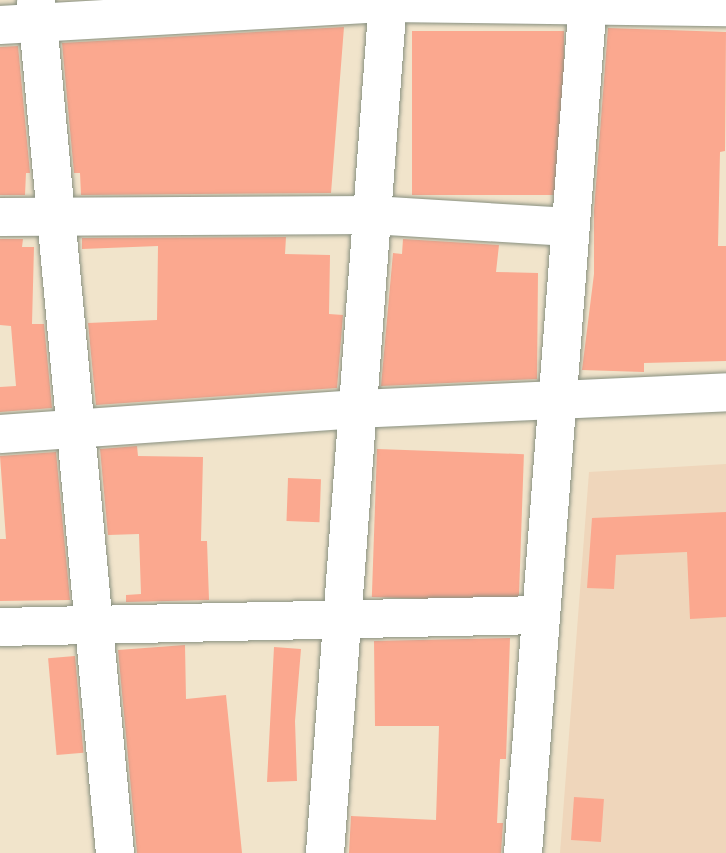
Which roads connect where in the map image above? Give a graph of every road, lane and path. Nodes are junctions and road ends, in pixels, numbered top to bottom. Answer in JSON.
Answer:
{"nodes":[{"id":1,"x":387,"y":1,"type":"edge"},
{"id":2,"x":588,"y":3,"type":"edge"},
{"id":3,"x":726,"y":7,"type":"edge"},
{"id":4,"x":37,"y":13,"type":"edge"},
{"id":5,"x":0,"y":25,"type":"edge"},
{"id":6,"x":372,"y":215,"type":"junction"},
{"id":7,"x":56,"y":216,"type":"junction"},
{"id":8,"x":0,"y":217,"type":"edge"},
{"id":9,"x":570,"y":227,"type":"junction"},
{"id":10,"x":726,"y":393,"type":"edge"},
{"id":11,"x":557,"y":400,"type":"junction"},
{"id":12,"x":357,"y":410,"type":"junction"},
{"id":13,"x":72,"y":432,"type":"junction"},
{"id":14,"x":0,"y":434,"type":"edge"},
{"id":15,"x":540,"y":615,"type":"junction"},
{"id":16,"x":342,"y":620,"type":"junction"},
{"id":17,"x":94,"y":625,"type":"junction"},
{"id":18,"x":0,"y":627,"type":"edge"},
{"id":19,"x":115,"y":853,"type":"edge"},
{"id":20,"x":325,"y":853,"type":"edge"},
{"id":21,"x":523,"y":853,"type":"edge"}],
"edges":[{"from":1,"to":2,"type":"street"},
{"from":1,"to":4,"type":"street"},
{"from":1,"to":6,"type":"street"},
{"from":2,"to":3,"type":"street"},
{"from":2,"to":9,"type":"street"},
{"from":4,"to":5,"type":"street"},
{"from":4,"to":7,"type":"street"},
{"from":6,"to":7,"type":"street"},
{"from":6,"to":9,"type":"street"},
{"from":6,"to":12,"type":"street"},
{"from":7,"to":8,"type":"street"},
{"from":7,"to":13,"type":"street"},
{"from":9,"to":11,"type":"street"},
{"from":10,"to":11,"type":"street"},
{"from":11,"to":12,"type":"street"},
{"from":11,"to":15,"type":"street"},
{"from":12,"to":13,"type":"street"},
{"from":12,"to":16,"type":"street"},
{"from":13,"to":14,"type":"street"},
{"from":13,"to":17,"type":"street"},
{"from":15,"to":16,"type":"street"},
{"from":15,"to":21,"type":"street"},
{"from":16,"to":17,"type":"street"},
{"from":16,"to":20,"type":"street"},
{"from":17,"to":18,"type":"street"},
{"from":17,"to":19,"type":"street"}]}
